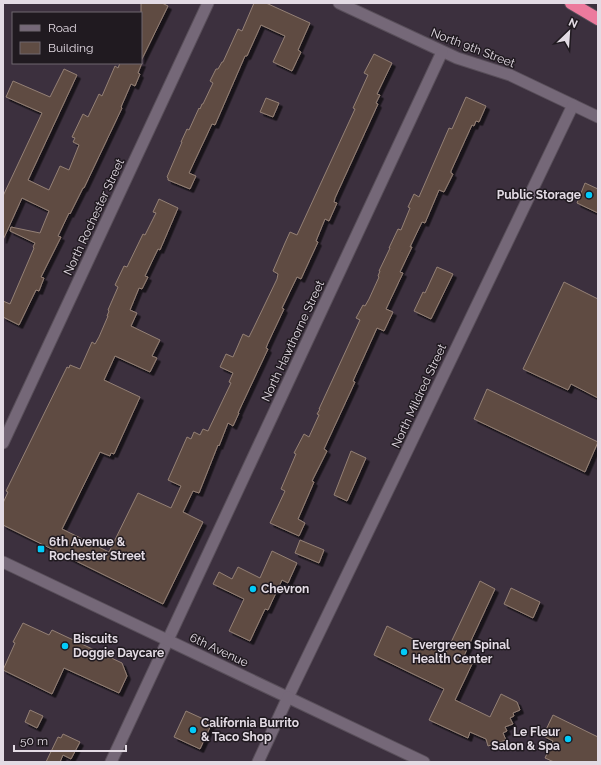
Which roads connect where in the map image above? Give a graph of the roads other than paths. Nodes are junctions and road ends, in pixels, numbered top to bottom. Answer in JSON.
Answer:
{"nodes":[{"id":1,"x":208,"y":3,"type":"edge"},
{"id":2,"x":339,"y":3,"type":"edge"},
{"id":3,"x":571,"y":3,"type":"edge"},
{"id":4,"x":598,"y":19,"type":"edge"},
{"id":5,"x":442,"y":52,"type":"junction"},
{"id":6,"x":572,"y":105,"type":"junction"},
{"id":7,"x":598,"y":117,"type":"edge"},
{"id":8,"x":3,"y":443,"type":"edge"},
{"id":9,"x":3,"y":562,"type":"edge"},
{"id":10,"x":168,"y":640,"type":"junction"},
{"id":11,"x":288,"y":696,"type":"junction"},
{"id":12,"x":111,"y":762,"type":"edge"},
{"id":13,"x":258,"y":762,"type":"edge"},
{"id":14,"x":424,"y":762,"type":"edge"}],
"edges":[{"from":1,"to":8,"type":"street","name":"North Rochester Street"},
{"from":2,"to":5,"type":"street","name":"North 9th Street"},
{"from":3,"to":4,"type":"highway"},
{"from":5,"to":6,"type":"street","name":"North 9th Street"},
{"from":5,"to":10,"type":"street","name":"North Hawthorne Street"},
{"from":6,"to":7,"type":"street","name":"North 9th Street"},
{"from":6,"to":11,"type":"street","name":"North Mildred Street"},
{"from":9,"to":10,"type":"street","name":"6th Avenue"},
{"from":10,"to":11,"type":"street","name":"6th Avenue"},
{"from":10,"to":12,"type":"street","name":"North Hawthorne Street"},
{"from":11,"to":13,"type":"street","name":"North Mildred Street"},
{"from":11,"to":14,"type":"street","name":"6th Avenue"}]}
